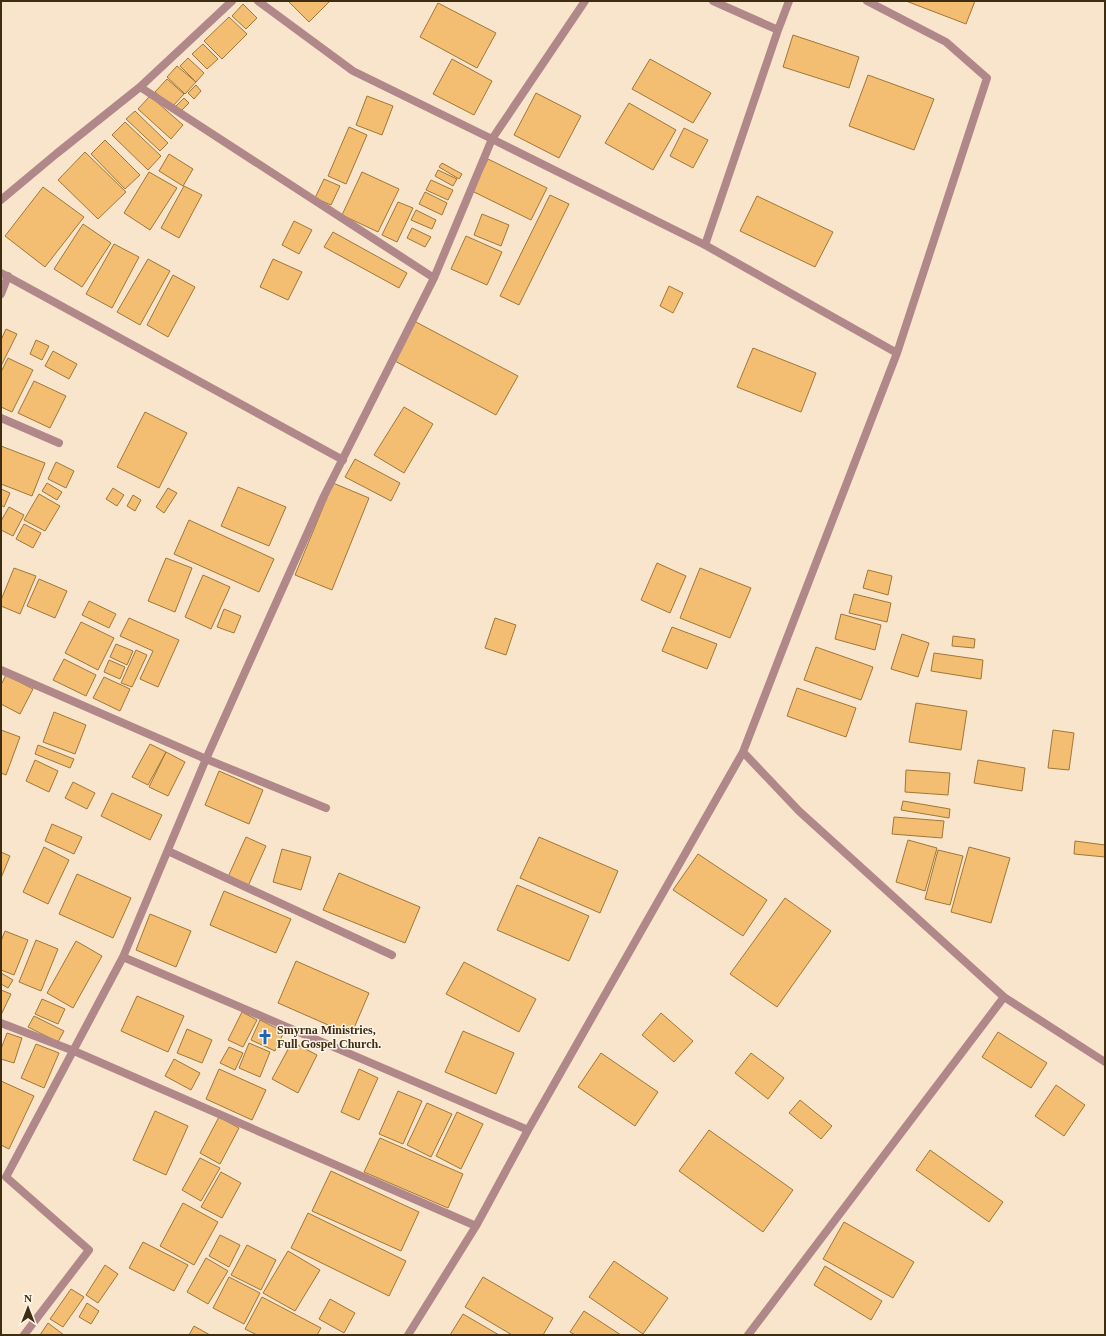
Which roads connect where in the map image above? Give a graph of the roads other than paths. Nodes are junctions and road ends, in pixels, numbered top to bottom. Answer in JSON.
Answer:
{"nodes":[{"id":1,"x":232,"y":1,"type":"edge"},
{"id":2,"x":258,"y":1,"type":"edge"},
{"id":3,"x":585,"y":1,"type":"edge"},
{"id":4,"x":713,"y":1,"type":"edge"},
{"id":5,"x":789,"y":1,"type":"edge"},
{"id":6,"x":867,"y":1,"type":"edge"},
{"id":7,"x":778,"y":30,"type":"junction"},
{"id":8,"x":140,"y":88,"type":"junction"},
{"id":9,"x":492,"y":139,"type":"junction"},
{"id":10,"x":1,"y":200,"type":"edge"},
{"id":11,"x":705,"y":245,"type":"junction"},
{"id":12,"x":4,"y":274,"type":"edge"},
{"id":13,"x":434,"y":278,"type":"junction"},
{"id":14,"x":1,"y":294,"type":"edge"},
{"id":15,"x":897,"y":353,"type":"junction"},
{"id":16,"x":1,"y":418,"type":"edge"},
{"id":17,"x":59,"y":443,"type":"dead end"},
{"id":18,"x":342,"y":460,"type":"junction"},
{"id":19,"x":1,"y":670,"type":"edge"},
{"id":20,"x":743,"y":752,"type":"junction"},
{"id":21,"x":206,"y":759,"type":"junction"},
{"id":22,"x":326,"y":808,"type":"dead end"},
{"id":23,"x":168,"y":851,"type":"junction"},
{"id":24,"x":392,"y":955,"type":"dead end"},
{"id":25,"x":123,"y":957,"type":"junction"},
{"id":26,"x":1004,"y":997,"type":"junction"},
{"id":27,"x":1,"y":1023,"type":"edge"},
{"id":28,"x":74,"y":1051,"type":"junction"},
{"id":29,"x":1105,"y":1062,"type":"edge"},
{"id":30,"x":528,"y":1130,"type":"junction"},
{"id":31,"x":4,"y":1175,"type":"edge"},
{"id":32,"x":476,"y":1226,"type":"junction"},
{"id":33,"x":24,"y":1335,"type":"edge"},
{"id":34,"x":408,"y":1335,"type":"edge"},
{"id":35,"x":748,"y":1335,"type":"edge"}],
"edges":[{"from":1,"to":8,"type":"street"},
{"from":2,"to":9,"type":"street"},
{"from":3,"to":9,"type":"street"},
{"from":4,"to":7,"type":"street"},
{"from":5,"to":7,"type":"street"},
{"from":6,"to":15,"type":"street"},
{"from":7,"to":11,"type":"street"},
{"from":8,"to":10,"type":"street"},
{"from":8,"to":13,"type":"street"},
{"from":9,"to":11,"type":"street"},
{"from":9,"to":13,"type":"street"},
{"from":11,"to":15,"type":"street"},
{"from":12,"to":14,"type":"street"},
{"from":12,"to":18,"type":"street"},
{"from":13,"to":18,"type":"street"},
{"from":15,"to":20,"type":"street"},
{"from":16,"to":17,"type":"street"},
{"from":18,"to":21,"type":"street"},
{"from":19,"to":21,"type":"street"},
{"from":20,"to":26,"type":"street"},
{"from":20,"to":30,"type":"street"},
{"from":21,"to":22,"type":"street"},
{"from":21,"to":23,"type":"street"},
{"from":23,"to":24,"type":"street"},
{"from":23,"to":25,"type":"street"},
{"from":25,"to":28,"type":"street"},
{"from":25,"to":30,"type":"street"},
{"from":26,"to":29,"type":"street"},
{"from":26,"to":35,"type":"street"},
{"from":27,"to":28,"type":"street"},
{"from":28,"to":31,"type":"street"},
{"from":28,"to":32,"type":"street"},
{"from":30,"to":32,"type":"street"},
{"from":31,"to":33,"type":"street"},
{"from":32,"to":34,"type":"street"}]}
